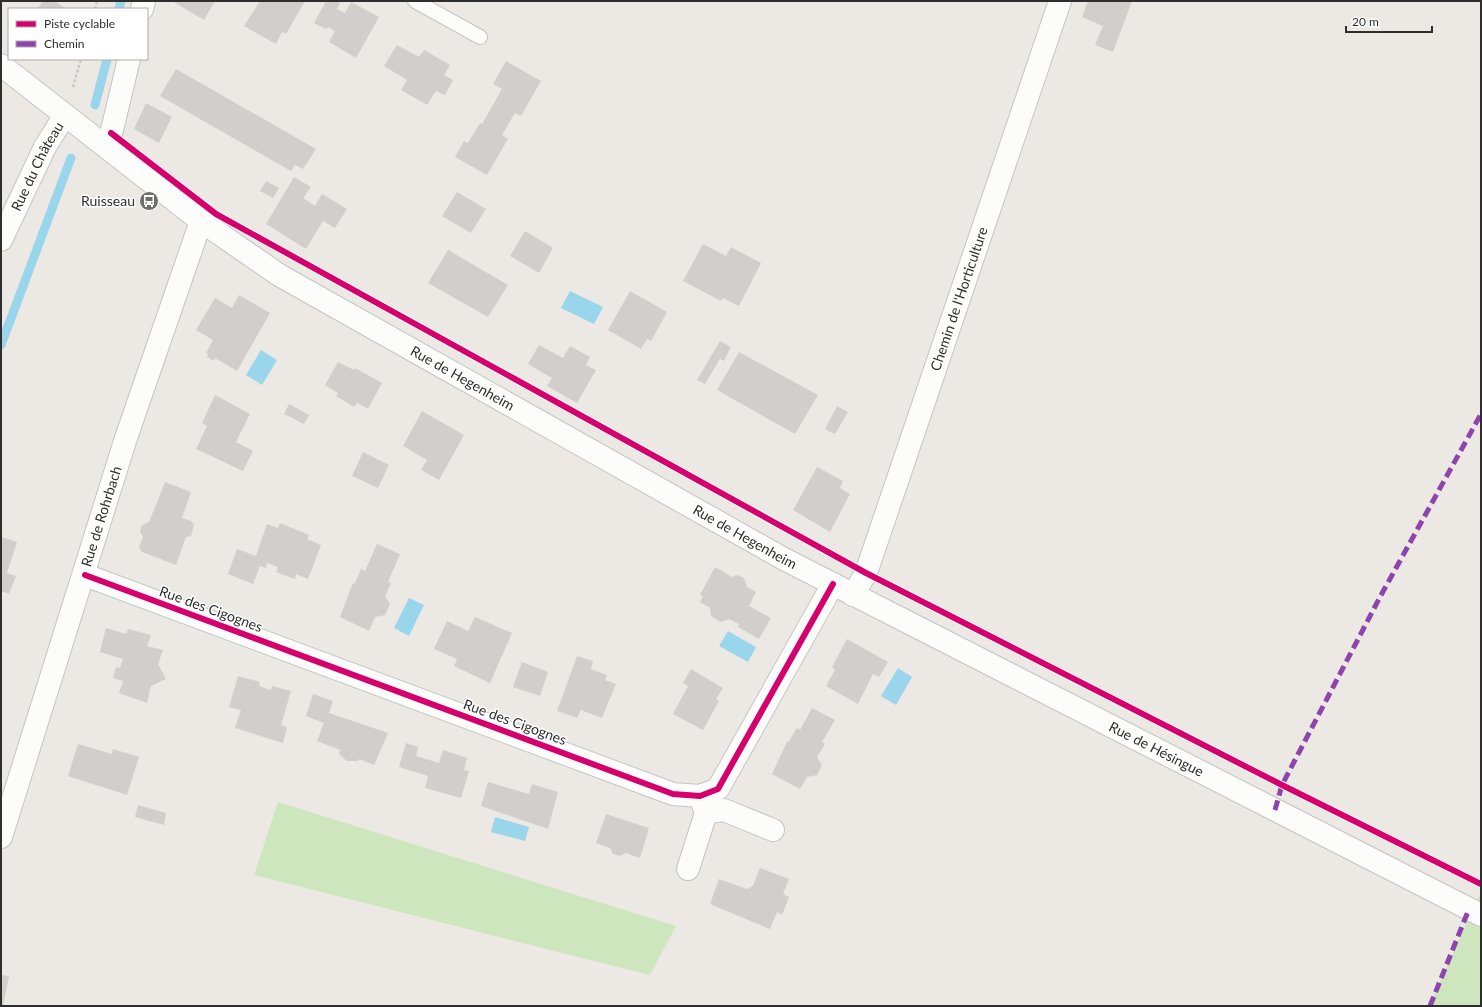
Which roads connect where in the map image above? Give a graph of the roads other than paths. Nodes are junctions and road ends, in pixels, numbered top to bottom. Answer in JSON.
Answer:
{"nodes":[{"id":1,"x":415,"y":1,"type":"edge"},
{"id":2,"x":1060,"y":1,"type":"edge"},
{"id":3,"x":480,"y":37,"type":"dead end"},
{"id":4,"x":129,"y":60,"type":"edge"},
{"id":5,"x":1,"y":65,"type":"edge"},
{"id":6,"x":65,"y":115,"type":"junction"},
{"id":7,"x":108,"y":147,"type":"junction"},
{"id":8,"x":201,"y":221,"type":"junction"},
{"id":9,"x":1,"y":240,"type":"edge"},
{"id":10,"x":84,"y":574,"type":"junction"},
{"id":11,"x":833,"y":584,"type":"junction"},
{"id":12,"x":853,"y":594,"type":"junction"},
{"id":13,"x":703,"y":805,"type":"junction"},
{"id":14,"x":773,"y":830,"type":"dead end"},
{"id":15,"x":1,"y":837,"type":"edge"},
{"id":16,"x":688,"y":869,"type":"dead end"},
{"id":17,"x":1481,"y":915,"type":"edge"}],
"edges":[{"from":1,"to":3,"type":"lane"},
{"from":2,"to":12,"type":"street","name":"Chemin de l'Horticulture"},
{"from":4,"to":7,"type":"street"},
{"from":5,"to":6,"type":"street"},
{"from":6,"to":7,"type":"street"},
{"from":6,"to":9,"type":"street","name":"Rue du Château"},
{"from":7,"to":8,"type":"street","name":"Rue de Hegenheim"},
{"from":8,"to":10,"type":"street","name":"Rue de Rohrbach"},
{"from":8,"to":11,"type":"street","name":"Rue de Hegenheim"},
{"from":10,"to":13,"type":"street","name":"Rue des Cigognes"},
{"from":10,"to":15,"type":"street","name":"Rue de Rohrbach"},
{"from":11,"to":12,"type":"street","name":"Rue de Hésingue"},
{"from":11,"to":13,"type":"street","name":"Rue des Cigognes"},
{"from":12,"to":17,"type":"street","name":"Rue de Hésingue"},
{"from":13,"to":14,"type":"street","name":"Rue des Cigognes"},
{"from":13,"to":16,"type":"street"}]}
